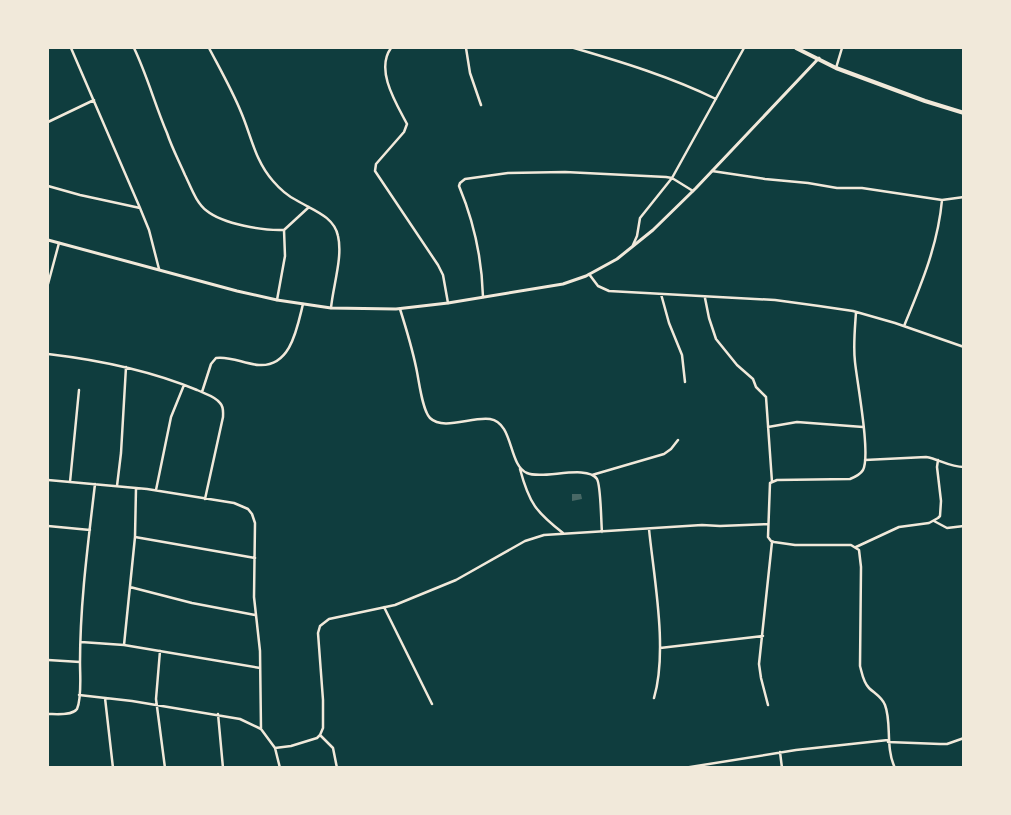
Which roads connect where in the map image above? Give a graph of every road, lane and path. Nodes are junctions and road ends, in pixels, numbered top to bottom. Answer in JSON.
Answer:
{"nodes":[{"id":1,"x":71,"y":48,"type":"edge"},
{"id":2,"x":134,"y":48,"type":"edge"},
{"id":3,"x":209,"y":48,"type":"edge"},
{"id":4,"x":391,"y":48,"type":"edge"},
{"id":5,"x":466,"y":48,"type":"edge"},
{"id":6,"x":574,"y":48,"type":"edge"},
{"id":7,"x":744,"y":48,"type":"edge"},
{"id":8,"x":796,"y":48,"type":"edge"},
{"id":9,"x":842,"y":48,"type":"edge"},
{"id":10,"x":819,"y":58,"type":"junction"},
{"id":11,"x":836,"y":68,"type":"junction"},
{"id":12,"x":716,"y":99,"type":"junction"},
{"id":13,"x":94,"y":100,"type":"junction"},
{"id":14,"x":481,"y":106,"type":"dead end"},
{"id":15,"x":964,"y":113,"type":"edge"},
{"id":16,"x":48,"y":122,"type":"edge"},
{"id":17,"x":712,"y":171,"type":"junction"},
{"id":18,"x":672,"y":178,"type":"junction"},
{"id":19,"x":48,"y":186,"type":"edge"},
{"id":20,"x":693,"y":191,"type":"junction"},
{"id":21,"x":964,"y":197,"type":"edge"},
{"id":22,"x":942,"y":200,"type":"junction"},
{"id":23,"x":309,"y":207,"type":"junction"},
{"id":24,"x":140,"y":208,"type":"junction"},
{"id":25,"x":284,"y":230,"type":"junction"},
{"id":26,"x":48,"y":240,"type":"edge"},
{"id":27,"x":58,"y":243,"type":"junction"},
{"id":28,"x":632,"y":248,"type":"junction"},
{"id":29,"x":159,"y":269,"type":"junction"},
{"id":30,"x":588,"y":274,"type":"junction"},
{"id":31,"x":48,"y":284,"type":"edge"},
{"id":32,"x":661,"y":294,"type":"junction"},
{"id":33,"x":483,"y":297,"type":"junction"},
{"id":34,"x":705,"y":297,"type":"junction"},
{"id":35,"x":277,"y":300,"type":"junction"},
{"id":36,"x":448,"y":303,"type":"junction"},
{"id":37,"x":303,"y":304,"type":"junction"},
{"id":38,"x":331,"y":308,"type":"junction"},
{"id":39,"x":400,"y":309,"type":"junction"},
{"id":40,"x":856,"y":312,"type":"junction"},
{"id":41,"x":904,"y":326,"type":"junction"},
{"id":42,"x":964,"y":347,"type":"edge"},
{"id":43,"x":48,"y":354,"type":"edge"},
{"id":44,"x":126,"y":366,"type":"junction"},
{"id":45,"x":685,"y":382,"type":"dead end"},
{"id":46,"x":184,"y":385,"type":"junction"},
{"id":47,"x":79,"y":390,"type":"dead end"},
{"id":48,"x":202,"y":392,"type":"junction"},
{"id":49,"x":768,"y":427,"type":"junction"},
{"id":50,"x":863,"y":427,"type":"junction"},
{"id":51,"x":678,"y":440,"type":"dead end"},
{"id":52,"x":865,"y":460,"type":"junction"},
{"id":53,"x":938,"y":460,"type":"junction"},
{"id":54,"x":519,"y":466,"type":"junction"},
{"id":55,"x":964,"y":467,"type":"edge"},
{"id":56,"x":592,"y":475,"type":"junction"},
{"id":57,"x":48,"y":480,"type":"edge"},
{"id":58,"x":70,"y":482,"type":"junction"},
{"id":59,"x":772,"y":482,"type":"junction"},
{"id":60,"x":95,"y":484,"type":"junction"},
{"id":61,"x":117,"y":486,"type":"junction"},
{"id":62,"x":136,"y":488,"type":"junction"},
{"id":63,"x":156,"y":490,"type":"junction"},
{"id":64,"x":205,"y":499,"type":"junction"},
{"id":65,"x":934,"y":521,"type":"junction"},
{"id":66,"x":768,"y":524,"type":"junction"},
{"id":67,"x":48,"y":526,"type":"edge"},
{"id":68,"x":964,"y":526,"type":"edge"},
{"id":69,"x":648,"y":528,"type":"junction"},
{"id":70,"x":90,"y":530,"type":"junction"},
{"id":71,"x":602,"y":532,"type":"junction"},
{"id":72,"x":563,"y":533,"type":"junction"},
{"id":73,"x":134,"y":536,"type":"junction"},
{"id":74,"x":772,"y":542,"type":"junction"},
{"id":75,"x":856,"y":547,"type":"junction"},
{"id":76,"x":255,"y":558,"type":"junction"},
{"id":77,"x":130,"y":587,"type":"junction"},
{"id":78,"x":384,"y":607,"type":"junction"},
{"id":79,"x":255,"y":615,"type":"junction"},
{"id":80,"x":763,"y":636,"type":"junction"},
{"id":81,"x":81,"y":642,"type":"junction"},
{"id":82,"x":124,"y":645,"type":"junction"},
{"id":83,"x":660,"y":648,"type":"junction"},
{"id":84,"x":160,"y":651,"type":"junction"},
{"id":85,"x":48,"y":660,"type":"edge"},
{"id":86,"x":80,"y":662,"type":"junction"},
{"id":87,"x":260,"y":668,"type":"junction"},
{"id":88,"x":79,"y":695,"type":"junction"},
{"id":89,"x":105,"y":698,"type":"junction"},
{"id":90,"x":654,"y":698,"type":"dead end"},
{"id":91,"x":432,"y":704,"type":"dead end"},
{"id":92,"x":157,"y":705,"type":"junction"},
{"id":93,"x":768,"y":705,"type":"dead end"},
{"id":94,"x":48,"y":714,"type":"edge"},
{"id":95,"x":218,"y":714,"type":"junction"},
{"id":96,"x":261,"y":729,"type":"junction"},
{"id":97,"x":320,"y":735,"type":"junction"},
{"id":98,"x":964,"y":738,"type":"edge"},
{"id":99,"x":888,"y":741,"type":"junction"},
{"id":100,"x":275,"y":748,"type":"junction"},
{"id":101,"x":780,"y":752,"type":"junction"},
{"id":102,"x":695,"y":767,"type":"edge"},
{"id":103,"x":112,"y":768,"type":"edge"},
{"id":104,"x":165,"y":768,"type":"edge"},
{"id":105,"x":223,"y":768,"type":"edge"},
{"id":106,"x":280,"y":768,"type":"edge"},
{"id":107,"x":337,"y":768,"type":"edge"},
{"id":108,"x":684,"y":768,"type":"edge"},
{"id":109,"x":782,"y":768,"type":"edge"},
{"id":110,"x":895,"y":768,"type":"edge"}],
"edges":[{"from":1,"to":13,"type":"street"},
{"from":2,"to":25,"type":"street"},
{"from":3,"to":23,"type":"street"},
{"from":4,"to":36,"type":"street"},
{"from":5,"to":14,"type":"street"},
{"from":6,"to":12,"type":"street"},
{"from":7,"to":12,"type":"street"},
{"from":8,"to":10,"type":"highway"},
{"from":9,"to":11,"type":"street"},
{"from":10,"to":11,"type":"highway"},
{"from":10,"to":17,"type":"main road"},
{"from":11,"to":15,"type":"highway"},
{"from":12,"to":18,"type":"street"},
{"from":13,"to":16,"type":"street"},
{"from":13,"to":24,"type":"street"},
{"from":17,"to":20,"type":"main road"},
{"from":17,"to":22,"type":"street"},
{"from":18,"to":20,"type":"street"},
{"from":18,"to":28,"type":"street"},
{"from":18,"to":33,"type":"street"},
{"from":19,"to":24,"type":"street"},
{"from":20,"to":28,"type":"main road"},
{"from":21,"to":22,"type":"street"},
{"from":22,"to":41,"type":"street"},
{"from":23,"to":25,"type":"street"},
{"from":23,"to":38,"type":"street"},
{"from":24,"to":29,"type":"street"},
{"from":25,"to":35,"type":"street"},
{"from":26,"to":27,"type":"main road"},
{"from":27,"to":29,"type":"main road"},
{"from":27,"to":31,"type":"street"},
{"from":28,"to":30,"type":"main road"},
{"from":29,"to":35,"type":"main road"},
{"from":30,"to":32,"type":"street"},
{"from":30,"to":33,"type":"main road"},
{"from":32,"to":34,"type":"street"},
{"from":32,"to":45,"type":"street"},
{"from":33,"to":36,"type":"main road"},
{"from":34,"to":40,"type":"street"},
{"from":34,"to":49,"type":"street"},
{"from":35,"to":37,"type":"main road"},
{"from":36,"to":39,"type":"main road"},
{"from":37,"to":38,"type":"main road"},
{"from":37,"to":48,"type":"street"},
{"from":38,"to":39,"type":"main road"},
{"from":39,"to":54,"type":"street"},
{"from":40,"to":41,"type":"street"},
{"from":40,"to":50,"type":"street"},
{"from":41,"to":42,"type":"street"},
{"from":43,"to":44,"type":"street"},
{"from":44,"to":46,"type":"street"},
{"from":44,"to":61,"type":"street"},
{"from":46,"to":48,"type":"street"},
{"from":46,"to":63,"type":"street"},
{"from":47,"to":58,"type":"street"},
{"from":48,"to":64,"type":"street"},
{"from":49,"to":50,"type":"street"},
{"from":49,"to":59,"type":"street"},
{"from":50,"to":52,"type":"street"},
{"from":51,"to":56,"type":"street"},
{"from":52,"to":53,"type":"street"},
{"from":52,"to":59,"type":"street"},
{"from":53,"to":55,"type":"street"},
{"from":53,"to":65,"type":"street"},
{"from":54,"to":56,"type":"street"},
{"from":54,"to":72,"type":"street"},
{"from":56,"to":71,"type":"street"},
{"from":57,"to":58,"type":"street"},
{"from":58,"to":60,"type":"street"},
{"from":59,"to":66,"type":"street"},
{"from":60,"to":61,"type":"street"},
{"from":60,"to":70,"type":"street"},
{"from":61,"to":62,"type":"street"},
{"from":62,"to":63,"type":"street"},
{"from":62,"to":73,"type":"street"},
{"from":63,"to":64,"type":"street"},
{"from":64,"to":76,"type":"street"},
{"from":65,"to":68,"type":"street"},
{"from":65,"to":75,"type":"street"},
{"from":66,"to":69,"type":"street"},
{"from":66,"to":74,"type":"street"},
{"from":67,"to":70,"type":"street"},
{"from":69,"to":71,"type":"street"},
{"from":69,"to":83,"type":"street"},
{"from":70,"to":81,"type":"street"},
{"from":71,"to":72,"type":"street"},
{"from":72,"to":78,"type":"street"},
{"from":73,"to":76,"type":"street"},
{"from":73,"to":77,"type":"street"},
{"from":74,"to":75,"type":"street"},
{"from":74,"to":80,"type":"street"},
{"from":75,"to":99,"type":"street"},
{"from":76,"to":79,"type":"street"},
{"from":77,"to":79,"type":"street"},
{"from":77,"to":82,"type":"street"},
{"from":78,"to":91,"type":"street"},
{"from":78,"to":97,"type":"street"},
{"from":79,"to":87,"type":"street"},
{"from":80,"to":83,"type":"street"},
{"from":80,"to":93,"type":"street"},
{"from":81,"to":82,"type":"street"},
{"from":81,"to":86,"type":"street"},
{"from":82,"to":84,"type":"street"},
{"from":83,"to":90,"type":"street"},
{"from":84,"to":87,"type":"street"},
{"from":84,"to":92,"type":"street"},
{"from":85,"to":86,"type":"street"},
{"from":86,"to":88,"type":"street"},
{"from":87,"to":96,"type":"street"},
{"from":88,"to":89,"type":"street"},
{"from":88,"to":94,"type":"street"},
{"from":89,"to":92,"type":"street"},
{"from":89,"to":103,"type":"street"},
{"from":92,"to":95,"type":"street"},
{"from":92,"to":104,"type":"street"},
{"from":95,"to":96,"type":"street"},
{"from":95,"to":105,"type":"street"},
{"from":96,"to":100,"type":"street"},
{"from":97,"to":100,"type":"street"},
{"from":97,"to":107,"type":"street"},
{"from":98,"to":99,"type":"street"},
{"from":99,"to":101,"type":"street"},
{"from":99,"to":110,"type":"street"},
{"from":100,"to":106,"type":"street"},
{"from":101,"to":102,"type":"street"},
{"from":101,"to":109,"type":"street"},
{"from":102,"to":108,"type":"street"}]}
